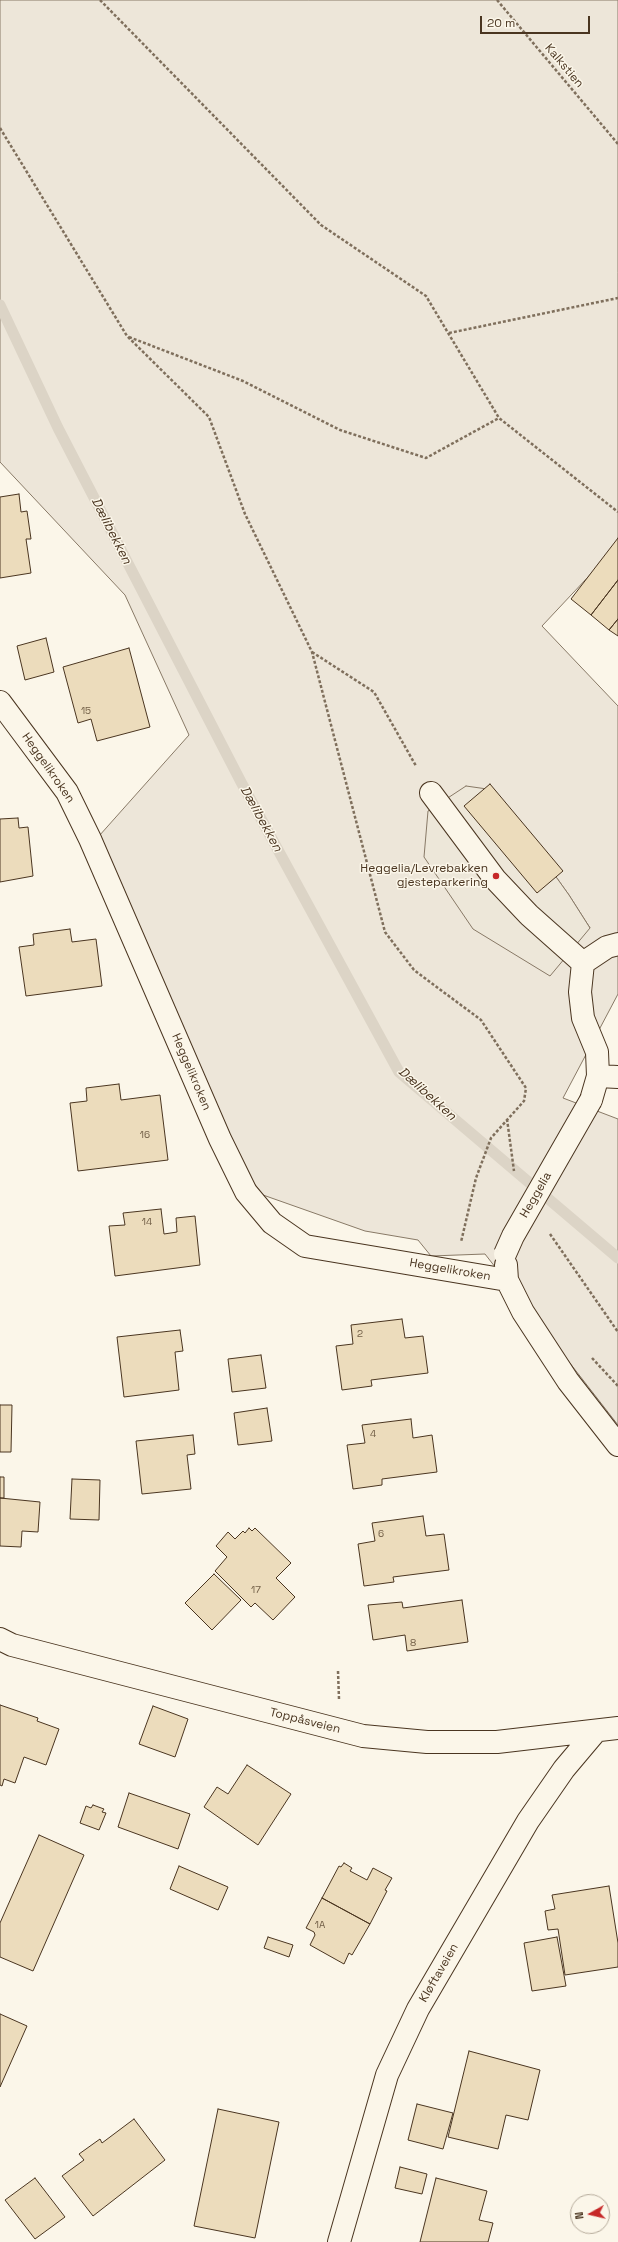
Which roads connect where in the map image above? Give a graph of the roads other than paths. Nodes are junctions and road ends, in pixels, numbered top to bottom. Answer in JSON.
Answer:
{"nodes":[{"id":1,"x":0,"y":702,"type":"edge"},
{"id":2,"x":431,"y":793,"type":"road end"},
{"id":3,"x":618,"y":944,"type":"edge"},
{"id":4,"x":583,"y":962,"type":"junction"},
{"id":5,"x":608,"y":1077,"type":"edge"},
{"id":6,"x":507,"y":1280,"type":"junction"},
{"id":7,"x":618,"y":1445,"type":"edge"},
{"id":8,"x":0,"y":1639,"type":"edge"},
{"id":9,"x":618,"y":1728,"type":"edge"},
{"id":10,"x":596,"y":1731,"type":"junction"},
{"id":11,"x":339,"y":2242,"type":"edge"}],
"edges":[{"from":1,"to":6,"type":"street","name":"Heggelikroken"},
{"from":2,"to":4,"type":"street"},
{"from":3,"to":4,"type":"street"},
{"from":4,"to":5,"type":"street","name":"Heggelia"},
{"from":5,"to":6,"type":"street","name":"Heggelia","bridge":true},
{"from":6,"to":7,"type":"street","name":"Heggelia"},
{"from":8,"to":10,"type":"street","name":"Toppåsveien"},
{"from":9,"to":10,"type":"street","name":"Toppåsveien"},
{"from":10,"to":11,"type":"street","name":"Kløftaveien"}]}
